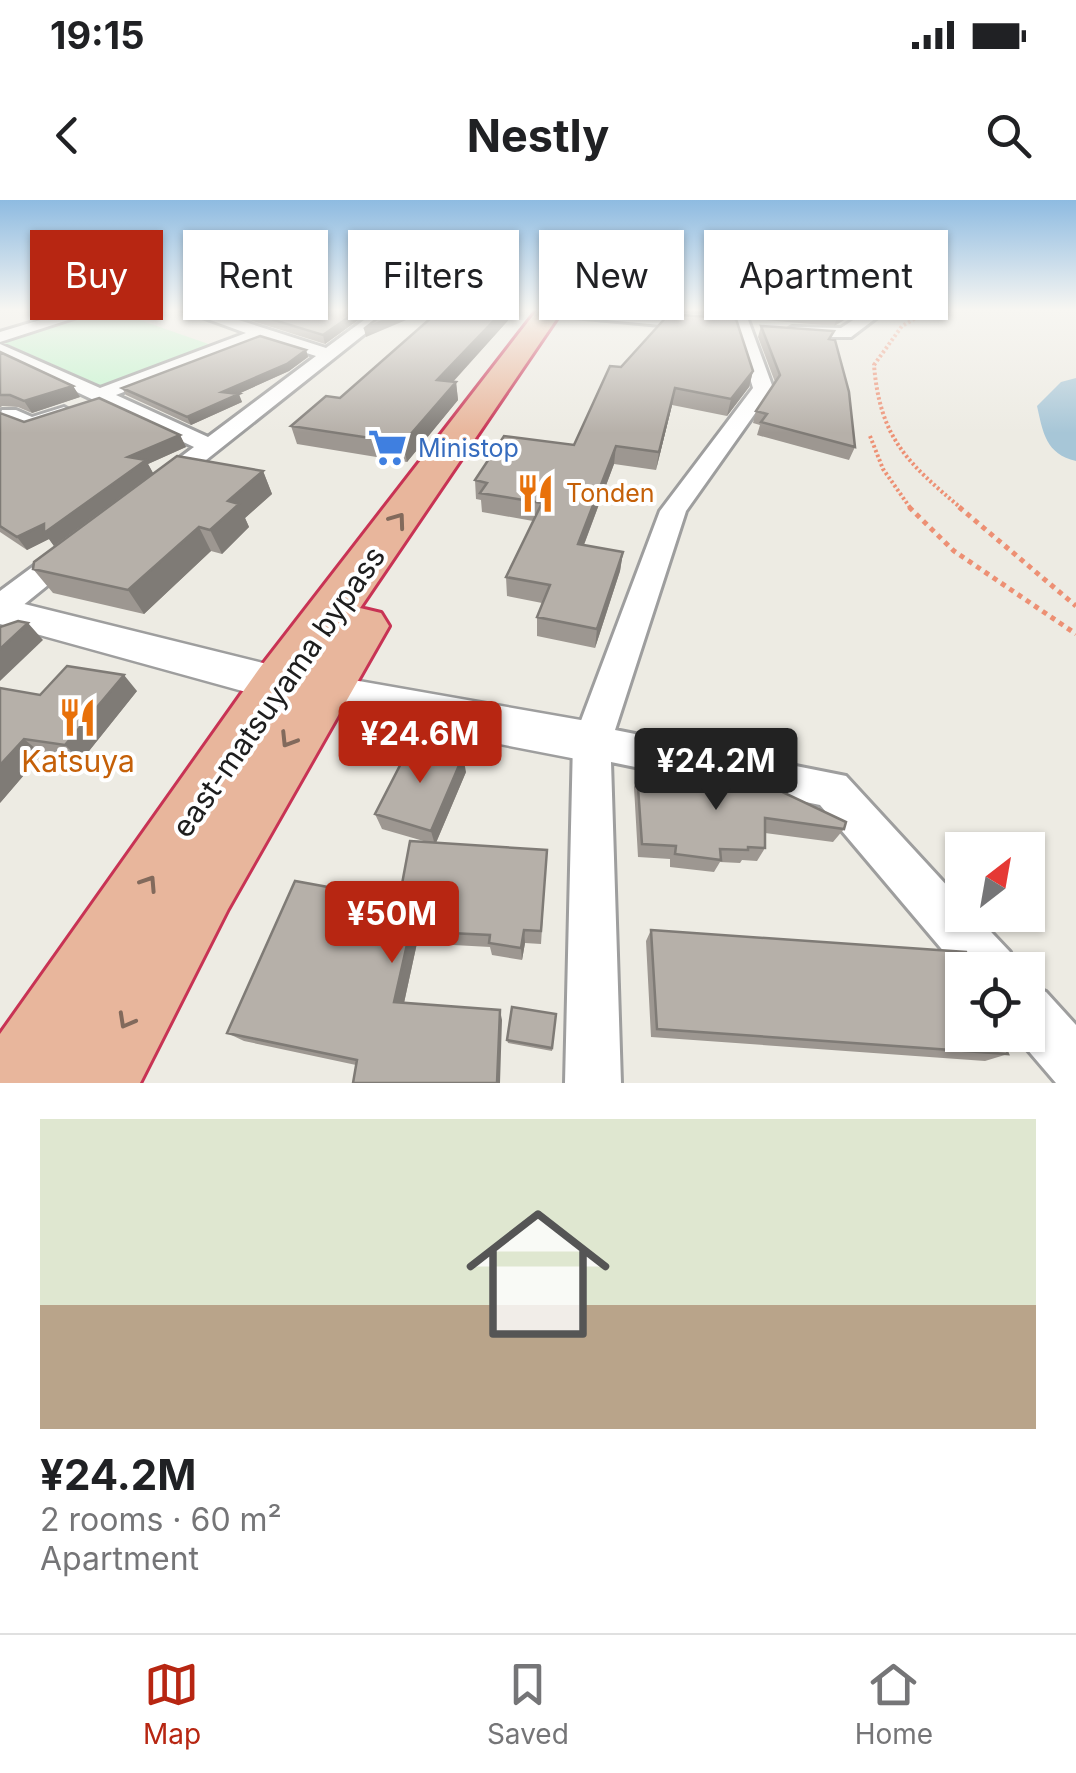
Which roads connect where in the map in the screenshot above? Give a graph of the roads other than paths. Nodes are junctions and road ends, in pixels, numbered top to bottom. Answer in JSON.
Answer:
{"nodes":[{"id":1,"x":3,"y":350,"type":"edge"},
{"id":2,"x":219,"y":350,"type":"edge"},
{"id":3,"x":314,"y":350,"type":"edge"},
{"id":4,"x":335,"y":350,"type":"edge"},
{"id":5,"x":530,"y":350,"type":"edge"},
{"id":6,"x":758,"y":350,"type":"edge"},
{"id":7,"x":329,"y":355,"type":"junction"},
{"id":8,"x":28,"y":362,"type":"junction"},
{"id":9,"x":0,"y":372,"type":"edge"},
{"id":10,"x":102,"y":397,"type":"junction"},
{"id":11,"x":9,"y":414,"type":"edge"},
{"id":12,"x":210,"y":446,"type":"junction"},
{"id":13,"x":135,"y":504,"type":"edge"},
{"id":14,"x":90,"y":538,"type":"edge"},
{"id":15,"x":0,"y":609,"type":"edge"},
{"id":16,"x":299,"y":688,"type":"junction"},
{"id":17,"x":592,"y":742,"type":"junction"},
{"id":18,"x":976,"y":952,"type":"edge"},
{"id":19,"x":1045,"y":1029,"type":"edge"},
{"id":20,"x":1076,"y":1065,"type":"edge"},
{"id":21,"x":19,"y":1083,"type":"edge"},
{"id":22,"x":92,"y":1083,"type":"edge"},
{"id":23,"x":593,"y":1083,"type":"edge"}],
"edges":[{"from":1,"to":8,"type":"street"},
{"from":2,"to":10,"type":"street"},
{"from":3,"to":7,"type":"street"},
{"from":4,"to":7,"type":"street"},
{"from":5,"to":16,"type":"highway","name":"east-matsuyama bypass"},
{"from":6,"to":17,"type":"street"},
{"from":7,"to":12,"type":"street"},
{"from":8,"to":9,"type":"street"},
{"from":8,"to":10,"type":"street"},
{"from":10,"to":11,"type":"street"},
{"from":10,"to":12,"type":"street"},
{"from":12,"to":13,"type":"street"},
{"from":14,"to":15,"type":"street"},
{"from":15,"to":16,"type":"street"},
{"from":16,"to":17,"type":"street"},
{"from":21,"to":16,"type":"highway","name":"east-matsuyama bypass","one_way":true},
{"from":16,"to":22,"type":"highway","name":"east-matsuyama bypass","one_way":true},
{"from":17,"to":18,"type":"street"},
{"from":17,"to":23,"type":"street"},
{"from":19,"to":20,"type":"street"}]}
